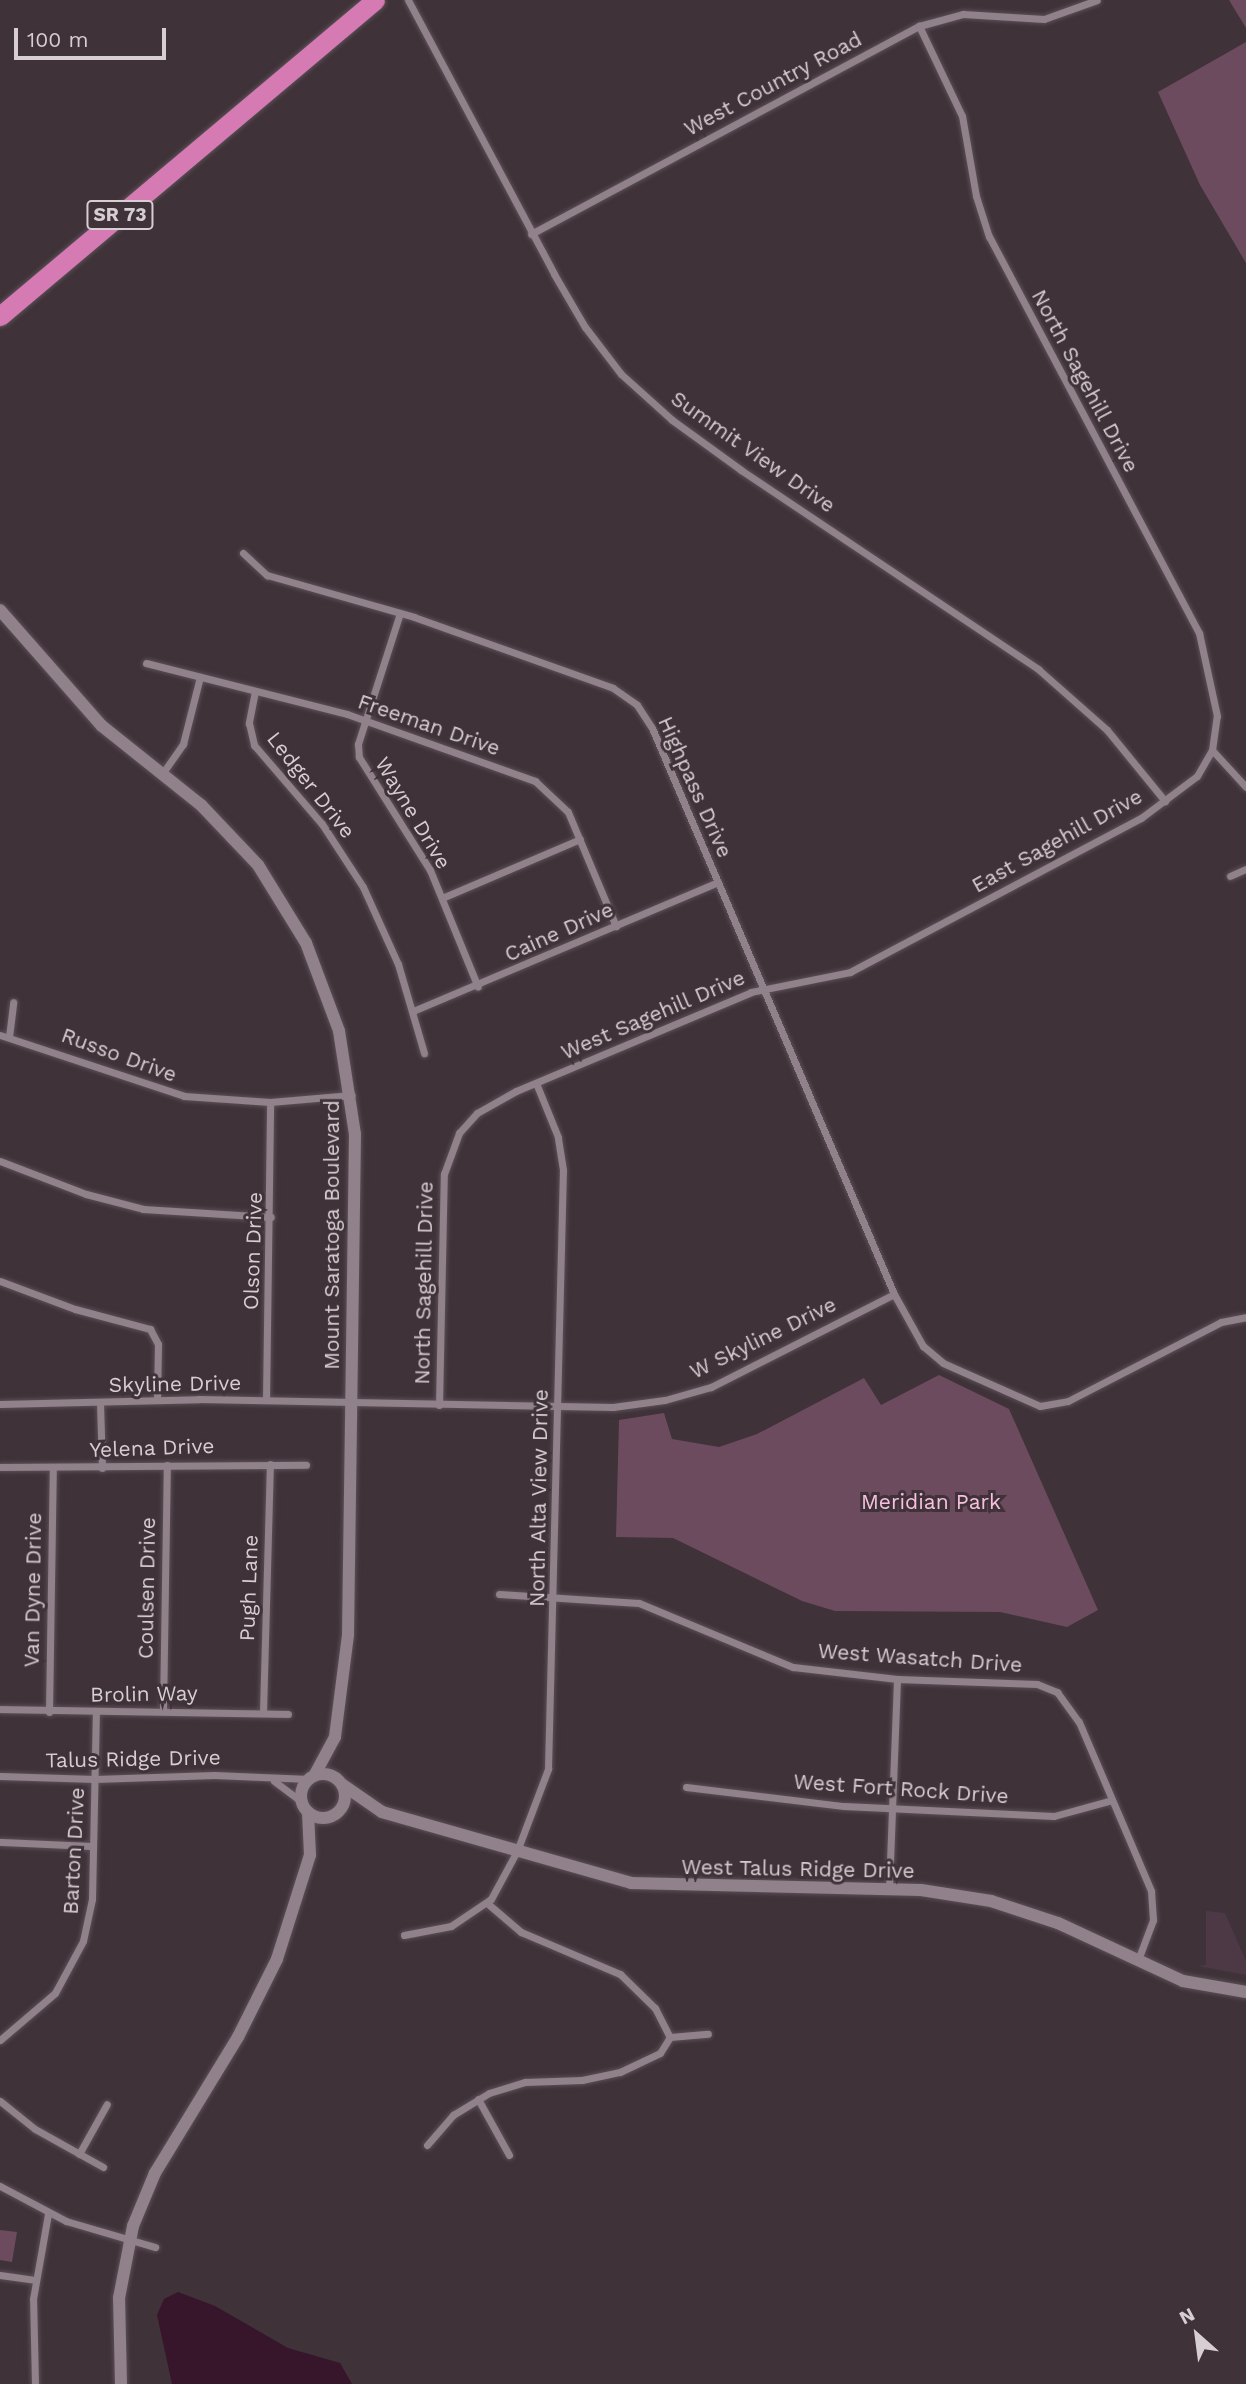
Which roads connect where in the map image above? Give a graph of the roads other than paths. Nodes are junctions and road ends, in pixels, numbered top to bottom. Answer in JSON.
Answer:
{"nodes":[{"id":1,"x":375,"y":0,"type":"edge"},
{"id":2,"x":408,"y":0,"type":"edge"},
{"id":3,"x":1097,"y":0,"type":"edge"},
{"id":4,"x":919,"y":26,"type":"junction"},
{"id":5,"x":531,"y":233,"type":"junction"},
{"id":6,"x":0,"y":316,"type":"edge"},
{"id":7,"x":243,"y":553,"type":"dead end"},
{"id":8,"x":0,"y":610,"type":"edge"},
{"id":9,"x":400,"y":612,"type":"junction"},
{"id":10,"x":146,"y":663,"type":"dead end"},
{"id":11,"x":200,"y":677,"type":"junction"},
{"id":12,"x":255,"y":691,"type":"junction"},
{"id":13,"x":366,"y":720,"type":"junction"},
{"id":14,"x":1212,"y":750,"type":"junction"},
{"id":15,"x":162,"y":774,"type":"junction"},
{"id":16,"x":1246,"y":787,"type":"edge"},
{"id":17,"x":1165,"y":801,"type":"junction"},
{"id":18,"x":580,"y":839,"type":"junction"},
{"id":19,"x":1246,"y":869,"type":"edge"},
{"id":20,"x":1230,"y":876,"type":"dead end"},
{"id":21,"x":718,"y":882,"type":"junction"},
{"id":22,"x":442,"y":898,"type":"junction"},
{"id":23,"x":617,"y":926,"type":"junction"},
{"id":24,"x":902,"y":945,"type":"joint"},
{"id":25,"x":478,"y":987,"type":"junction"},
{"id":26,"x":764,"y":988,"type":"junction"},
{"id":27,"x":13,"y":1002,"type":"dead end"},
{"id":28,"x":413,"y":1011,"type":"junction"},
{"id":29,"x":0,"y":1035,"type":"edge"},
{"id":30,"x":9,"y":1037,"type":"junction"},
{"id":31,"x":424,"y":1053,"type":"dead end"},
{"id":32,"x":536,"y":1083,"type":"junction"},
{"id":33,"x":352,"y":1095,"type":"junction"},
{"id":34,"x":270,"y":1102,"type":"junction"},
{"id":35,"x":0,"y":1161,"type":"edge"},
{"id":36,"x":271,"y":1217,"type":"junction"},
{"id":37,"x":0,"y":1281,"type":"edge"},
{"id":38,"x":894,"y":1294,"type":"junction"},
{"id":39,"x":1246,"y":1317,"type":"edge"},
{"id":40,"x":157,"y":1400,"type":"junction"},
{"id":41,"x":266,"y":1400,"type":"junction"},
{"id":42,"x":351,"y":1402,"type":"junction"},
{"id":43,"x":100,"y":1403,"type":"junction"},
{"id":44,"x":0,"y":1404,"type":"edge"},
{"id":45,"x":439,"y":1405,"type":"junction"},
{"id":46,"x":558,"y":1407,"type":"junction"},
{"id":47,"x":270,"y":1464,"type":"junction"},
{"id":48,"x":167,"y":1465,"type":"junction"},
{"id":49,"x":306,"y":1465,"type":"dead end"},
{"id":50,"x":0,"y":1467,"type":"edge"},
{"id":51,"x":53,"y":1468,"type":"junction"},
{"id":52,"x":102,"y":1468,"type":"junction"},
{"id":53,"x":499,"y":1594,"type":"dead end"},
{"id":54,"x":555,"y":1595,"type":"junction"},
{"id":55,"x":897,"y":1679,"type":"junction"},
{"id":56,"x":0,"y":1709,"type":"edge"},
{"id":57,"x":163,"y":1711,"type":"junction"},
{"id":58,"x":48,"y":1712,"type":"junction"},
{"id":59,"x":262,"y":1712,"type":"junction"},
{"id":60,"x":96,"y":1713,"type":"junction"},
{"id":61,"x":288,"y":1714,"type":"dead end"},
{"id":62,"x":335,"y":1737,"type":"junction"},
{"id":63,"x":0,"y":1776,"type":"edge"},
{"id":64,"x":312,"y":1778,"type":"junction"},
{"id":65,"x":95,"y":1779,"type":"junction"},
{"id":66,"x":266,"y":1779,"type":"junction"},
{"id":67,"x":341,"y":1783,"type":"junction"},
{"id":68,"x":686,"y":1787,"type":"dead end"},
{"id":69,"x":1112,"y":1800,"type":"junction"},
{"id":70,"x":305,"y":1807,"type":"junction"},
{"id":71,"x":895,"y":1808,"type":"junction"},
{"id":72,"x":382,"y":1812,"type":"junction"},
{"id":73,"x":335,"y":1814,"type":"junction"},
{"id":74,"x":0,"y":1842,"type":"edge"},
{"id":75,"x":93,"y":1846,"type":"junction"},
{"id":76,"x":517,"y":1851,"type":"junction"},
{"id":77,"x":310,"y":1855,"type":"junction"},
{"id":78,"x":889,"y":1888,"type":"junction"},
{"id":79,"x":487,"y":1903,"type":"junction"},
{"id":80,"x":404,"y":1935,"type":"dead end"},
{"id":81,"x":1138,"y":1960,"type":"junction"},
{"id":82,"x":1246,"y":1992,"type":"edge"},
{"id":83,"x":708,"y":2034,"type":"dead end"},
{"id":84,"x":670,"y":2037,"type":"junction"},
{"id":85,"x":0,"y":2040,"type":"edge"},
{"id":86,"x":478,"y":2099,"type":"junction"},
{"id":87,"x":0,"y":2101,"type":"edge"},
{"id":88,"x":107,"y":2104,"type":"dead end"},
{"id":89,"x":426,"y":2145,"type":"dead end"},
{"id":90,"x":79,"y":2154,"type":"junction"},
{"id":91,"x":509,"y":2155,"type":"dead end"},
{"id":92,"x":103,"y":2167,"type":"dead end"},
{"id":93,"x":0,"y":2186,"type":"edge"},
{"id":94,"x":48,"y":2214,"type":"junction"},
{"id":95,"x":129,"y":2242,"type":"junction"},
{"id":96,"x":155,"y":2247,"type":"dead end"},
{"id":97,"x":0,"y":2275,"type":"edge"},
{"id":98,"x":34,"y":2280,"type":"junction"},
{"id":99,"x":35,"y":2384,"type":"edge"},
{"id":100,"x":121,"y":2384,"type":"edge"}],
"edges":[{"from":1,"to":6,"type":"highway","number":"SR 73"},
{"from":2,"to":5,"type":"street","name":"Summit View Drive"},
{"from":3,"to":4,"type":"street","name":"West Country Road"},
{"from":4,"to":5,"type":"street","name":"West Country Road"},
{"from":4,"to":14,"type":"street","name":"North Sagehill Drive"},
{"from":5,"to":17,"type":"street","name":"Summit View Drive"},
{"from":7,"to":9,"type":"street","name":"Highpass Drive"},
{"from":8,"to":15,"type":"street","name":"Mount Saratoga Boulevard"},
{"from":9,"to":13,"type":"street","name":"Wayne Drive"},
{"from":9,"to":21,"type":"street","name":"Highpass Drive"},
{"from":10,"to":11,"type":"street","name":"Freeman Drive"},
{"from":11,"to":12,"type":"street","name":"Freeman Drive"},
{"from":11,"to":15,"type":"street"},
{"from":12,"to":13,"type":"street","name":"Freeman Drive"},
{"from":12,"to":28,"type":"street","name":"Ledger Drive"},
{"from":13,"to":18,"type":"street","name":"Freeman Drive"},
{"from":13,"to":22,"type":"street","name":"Wayne Drive"},
{"from":14,"to":16,"type":"street"},
{"from":14,"to":17,"type":"street","name":"East Sagehill Drive"},
{"from":15,"to":33,"type":"street","name":"Mount Saratoga Boulevard"},
{"from":17,"to":24,"type":"street","name":"East Sagehill Drive"},
{"from":18,"to":22,"type":"street"},
{"from":18,"to":23,"type":"street","name":"Freeman Drive"},
{"from":19,"to":20,"type":"street"},
{"from":21,"to":23,"type":"street","name":"Caine Drive"},
{"from":21,"to":26,"type":"street","name":"Highpass Drive"},
{"from":22,"to":25,"type":"street","name":"Wayne Drive"},
{"from":23,"to":25,"type":"street","name":"Caine Drive"},
{"from":24,"to":26,"type":"street","name":"West Sagehill Drive"},
{"from":25,"to":28,"type":"street","name":"Caine Drive"},
{"from":26,"to":32,"type":"street","name":"West Sagehill Drive"},
{"from":26,"to":38,"type":"street","name":"Highpass Drive"},
{"from":27,"to":30,"type":"street"},
{"from":28,"to":31,"type":"street","name":"Ledger Drive"},
{"from":29,"to":30,"type":"street","name":"Russo Drive"},
{"from":30,"to":34,"type":"street","name":"Russo Drive"},
{"from":32,"to":45,"type":"street","name":"North Sagehill Drive"},
{"from":32,"to":46,"type":"street","name":"North Alta View Drive"},
{"from":33,"to":34,"type":"street","name":"Russo Drive"},
{"from":33,"to":42,"type":"street","name":"Mount Saratoga Boulevard"},
{"from":34,"to":36,"type":"street","name":"Olson Drive"},
{"from":35,"to":36,"type":"street"},
{"from":36,"to":41,"type":"street","name":"Olson Drive"},
{"from":37,"to":40,"type":"street"},
{"from":38,"to":39,"type":"street","name":"Highpass Drive"},
{"from":38,"to":46,"type":"street","name":"W Skyline Drive"},
{"from":40,"to":41,"type":"street","name":"Skyline Drive"},
{"from":40,"to":43,"type":"street","name":"Skyline Drive"},
{"from":41,"to":42,"type":"street","name":"Skyline Drive"},
{"from":42,"to":45,"type":"street","name":"W Skyline Drive"},
{"from":42,"to":62,"type":"street","name":"Mount Saratoga Boulevard"},
{"from":43,"to":44,"type":"street","name":"Skyline Drive"},
{"from":43,"to":52,"type":"street"},
{"from":45,"to":46,"type":"street","name":"W Skyline Drive"},
{"from":46,"to":54,"type":"street","name":"North Alta View Drive"},
{"from":47,"to":48,"type":"street","name":"Yelena Drive"},
{"from":47,"to":49,"type":"street","name":"Yelena Drive"},
{"from":47,"to":59,"type":"street","name":"Pugh Lane"},
{"from":48,"to":52,"type":"street","name":"Yelena Drive"},
{"from":48,"to":57,"type":"street","name":"Coulsen Drive"},
{"from":50,"to":51,"type":"street","name":"Yelena Drive"},
{"from":51,"to":52,"type":"street","name":"Yelena Drive"},
{"from":51,"to":58,"type":"street","name":"Van Dyne Drive"},
{"from":53,"to":54,"type":"street","name":"West Wasatch Drive"},
{"from":54,"to":55,"type":"street","name":"West Wasatch Drive"},
{"from":54,"to":76,"type":"street","name":"North Alta View Drive"},
{"from":55,"to":69,"type":"street","name":"West Wasatch Drive"},
{"from":55,"to":71,"type":"street"},
{"from":56,"to":58,"type":"street","name":"Brolin Way"},
{"from":57,"to":59,"type":"street","name":"Brolin Way"},
{"from":57,"to":60,"type":"street","name":"Brolin Way"},
{"from":58,"to":60,"type":"street","name":"Brolin Way"},
{"from":59,"to":61,"type":"street","name":"Brolin Way"},
{"from":60,"to":65,"type":"street","name":"Barton Drive"},
{"from":62,"to":64,"type":"street","name":"Mount Saratoga Boulevard"},
{"from":62,"to":67,"type":"street","name":"Mount Saratoga Boulevard"},
{"from":63,"to":65,"type":"street","name":"Talus Ridge Drive"},
{"from":64,"to":66,"type":"street","name":"Talus Ridge Drive"},
{"from":64,"to":67,"type":"street"},
{"from":64,"to":70,"type":"street"},
{"from":65,"to":66,"type":"street","name":"Talus Ridge Drive"},
{"from":65,"to":75,"type":"street","name":"Barton Drive"},
{"from":66,"to":70,"type":"street","name":"Talus Ridge Drive"},
{"from":67,"to":72,"type":"street","name":"West Talus Ridge Drive"},
{"from":67,"to":73,"type":"street"},
{"from":68,"to":71,"type":"street","name":"West Fort Rock Drive"},
{"from":69,"to":71,"type":"street","name":"West Fort Rock Drive"},
{"from":69,"to":81,"type":"street"},
{"from":70,"to":73,"type":"street"},
{"from":70,"to":77,"type":"street"},
{"from":71,"to":78,"type":"street"},
{"from":72,"to":73,"type":"street","name":"West Talus Ridge Drive"},
{"from":72,"to":76,"type":"street","name":"West Talus Ridge Drive"},
{"from":73,"to":77,"type":"street"},
{"from":74,"to":75,"type":"street"},
{"from":75,"to":85,"type":"street","name":"Barton Drive"},
{"from":76,"to":78,"type":"street","name":"West Talus Ridge Drive"},
{"from":76,"to":79,"type":"street","name":"North Alta View Drive"},
{"from":77,"to":95,"type":"street"},
{"from":78,"to":81,"type":"street","name":"West Talus Ridge Drive"},
{"from":79,"to":80,"type":"street"},
{"from":79,"to":84,"type":"street"},
{"from":81,"to":82,"type":"street","name":"West Talus Ridge Drive"},
{"from":83,"to":84,"type":"street"},
{"from":84,"to":86,"type":"street"},
{"from":86,"to":89,"type":"street"},
{"from":86,"to":91,"type":"street"},
{"from":87,"to":90,"type":"street"},
{"from":88,"to":90,"type":"street"},
{"from":90,"to":92,"type":"street"},
{"from":93,"to":94,"type":"street"},
{"from":94,"to":95,"type":"street"},
{"from":94,"to":98,"type":"street"},
{"from":95,"to":96,"type":"street"},
{"from":95,"to":100,"type":"street"},
{"from":97,"to":98,"type":"street"},
{"from":98,"to":99,"type":"street"}]}
